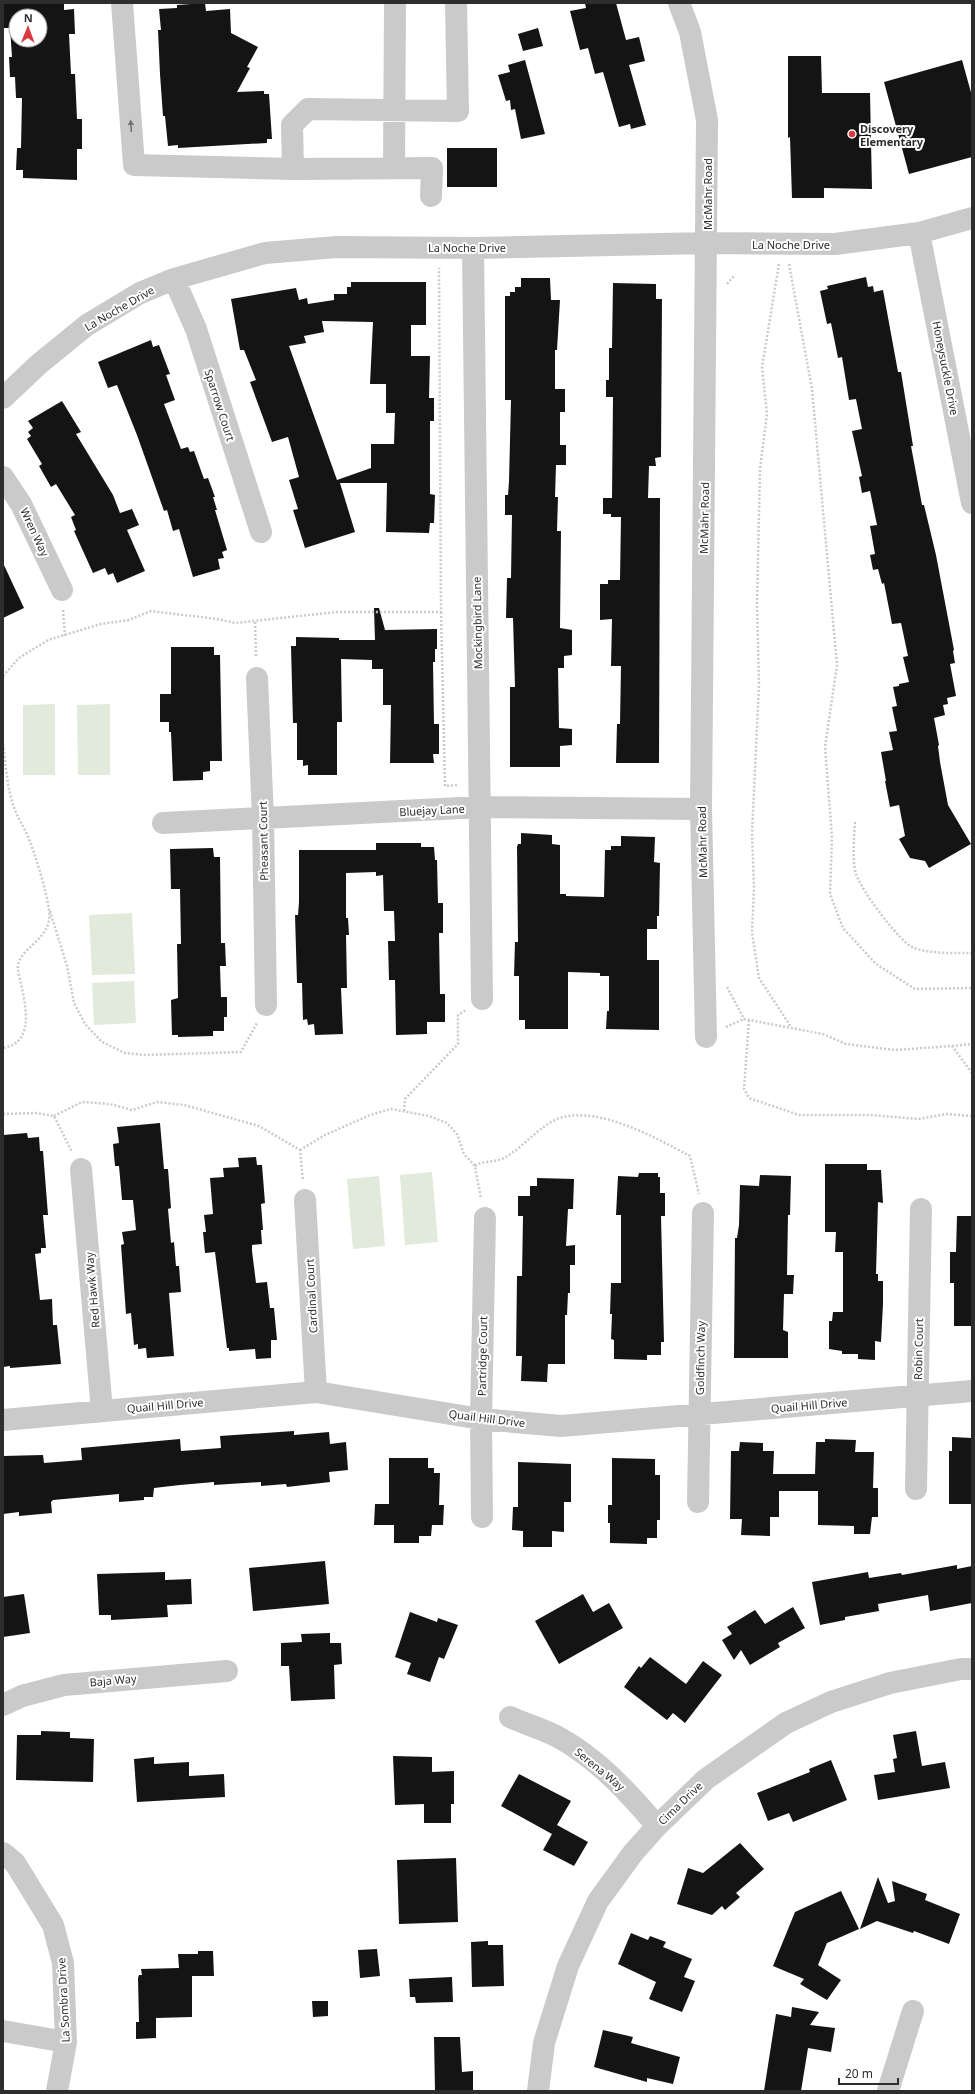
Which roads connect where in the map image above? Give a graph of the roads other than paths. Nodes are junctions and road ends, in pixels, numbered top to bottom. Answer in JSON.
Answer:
{"nodes":[{"id":1,"x":122,"y":3,"type":"edge"},
{"id":2,"x":395,"y":3,"type":"edge"},
{"id":3,"x":456,"y":3,"type":"edge"},
{"id":4,"x":679,"y":3,"type":"edge"},
{"id":5,"x":395,"y":110,"type":"junction"},
{"id":6,"x":293,"y":168,"type":"junction"},
{"id":7,"x":394,"y":168,"type":"junction"},
{"id":8,"x":431,"y":196,"type":"dead end"},
{"id":9,"x":972,"y":218,"type":"edge"},
{"id":10,"x":919,"y":233,"type":"junction"},
{"id":11,"x":707,"y":243,"type":"junction"},
{"id":12,"x":472,"y":248,"type":"junction"},
{"id":13,"x":174,"y":279,"type":"junction"},
{"id":14,"x":3,"y":398,"type":"edge"},
{"id":15,"x":3,"y":477,"type":"edge"},
{"id":16,"x":972,"y":503,"type":"edge"},
{"id":17,"x":261,"y":532,"type":"dead end"},
{"id":18,"x":62,"y":590,"type":"road end"},
{"id":19,"x":257,"y":678,"type":"road end"},
{"id":20,"x":480,"y":807,"type":"junction"},
{"id":21,"x":702,"y":809,"type":"junction"},
{"id":22,"x":263,"y":818,"type":"junction"},
{"id":23,"x":163,"y":823,"type":"dead end"},
{"id":24,"x":482,"y":999,"type":"road end"},
{"id":25,"x":266,"y":1005,"type":"road end"},
{"id":26,"x":706,"y":1037,"type":"dead end"},
{"id":27,"x":81,"y":1169,"type":"road end"},
{"id":28,"x":305,"y":1200,"type":"road end"},
{"id":29,"x":921,"y":1209,"type":"dead end"},
{"id":30,"x":703,"y":1213,"type":"road end"},
{"id":31,"x":485,"y":1218,"type":"road end"},
{"id":32,"x":972,"y":1391,"type":"edge"},
{"id":33,"x":316,"y":1392,"type":"junction"},
{"id":34,"x":918,"y":1395,"type":"junction"},
{"id":35,"x":102,"y":1411,"type":"junction"},
{"id":36,"x":699,"y":1414,"type":"junction"},
{"id":37,"x":481,"y":1419,"type":"junction"},
{"id":38,"x":3,"y":1420,"type":"edge"},
{"id":39,"x":916,"y":1489,"type":"dead end"},
{"id":40,"x":698,"y":1502,"type":"dead end"},
{"id":41,"x":482,"y":1518,"type":"dead end"},
{"id":42,"x":972,"y":1669,"type":"edge"},
{"id":43,"x":227,"y":1671,"type":"dead end"},
{"id":44,"x":3,"y":1705,"type":"edge"},
{"id":45,"x":510,"y":1717,"type":"dead end"},
{"id":46,"x":656,"y":1826,"type":"junction"},
{"id":47,"x":3,"y":1853,"type":"edge"},
{"id":48,"x":913,"y":2011,"type":"dead end"},
{"id":49,"x":3,"y":2031,"type":"edge"},
{"id":50,"x":66,"y":2042,"type":"junction"},
{"id":51,"x":57,"y":2091,"type":"edge"},
{"id":52,"x":538,"y":2091,"type":"edge"},
{"id":53,"x":888,"y":2091,"type":"edge"}],
"edges":[{"from":6,"to":1,"type":"street","one_way":true},
{"from":2,"to":5,"type":"street"},
{"from":3,"to":5,"type":"street"},
{"from":4,"to":11,"type":"street","name":"McMahr Road"},
{"from":5,"to":6,"type":"street"},
{"from":5,"to":7,"type":"street"},
{"from":6,"to":7,"type":"street"},
{"from":7,"to":8,"type":"street"},
{"from":9,"to":10,"type":"street","name":"La Noche Drive"},
{"from":10,"to":11,"type":"street","name":"La Noche Drive"},
{"from":10,"to":16,"type":"street","name":"Honeysuckle Drive"},
{"from":11,"to":12,"type":"street","name":"La Noche Drive"},
{"from":11,"to":21,"type":"street","name":"McMahr Road"},
{"from":12,"to":13,"type":"street","name":"La Noche Drive"},
{"from":12,"to":20,"type":"street","name":"Mockingbird Lane"},
{"from":13,"to":14,"type":"street","name":"La Noche Drive"},
{"from":13,"to":17,"type":"street","name":"Sparrow Court"},
{"from":15,"to":18,"type":"street","name":"Wren Way"},
{"from":19,"to":22,"type":"street","name":"Pheasant Court"},
{"from":20,"to":21,"type":"street","name":"Bluejay Lane"},
{"from":20,"to":22,"type":"street","name":"Bluejay Lane"},
{"from":20,"to":24,"type":"street","name":"Mockingbird Lane"},
{"from":21,"to":26,"type":"street","name":"McMahr Road"},
{"from":22,"to":23,"type":"street","name":"Bluejay Lane"},
{"from":22,"to":25,"type":"street","name":"Pheasant Court"},
{"from":27,"to":35,"type":"street","name":"Red Hawk Way"},
{"from":28,"to":33,"type":"street","name":"Cardinal Court"},
{"from":29,"to":34,"type":"street","name":"Robin Court"},
{"from":30,"to":36,"type":"street","name":"Goldfinch Way"},
{"from":31,"to":37,"type":"street","name":"Partridge Court"},
{"from":32,"to":34,"type":"street","name":"Quail Hill Drive"},
{"from":33,"to":35,"type":"street","name":"Quail Hill Drive"},
{"from":33,"to":37,"type":"street","name":"Quail Hill Drive"},
{"from":34,"to":36,"type":"street","name":"Quail Hill Drive"},
{"from":34,"to":39,"type":"street","name":"Robin Court"},
{"from":35,"to":38,"type":"street","name":"Quail Hill Drive"},
{"from":36,"to":37,"type":"street","name":"Quail Hill Drive"},
{"from":36,"to":40,"type":"street","name":"Goldfinch Way"},
{"from":37,"to":41,"type":"street","name":"Partridge Court"},
{"from":42,"to":46,"type":"street","name":"Cima Drive"},
{"from":43,"to":44,"type":"street","name":"Baja Way"},
{"from":45,"to":46,"type":"street","name":"Serena Way"},
{"from":46,"to":52,"type":"street","name":"Cima Drive"},
{"from":47,"to":50,"type":"street","name":"La Sombra Drive"},
{"from":48,"to":53,"type":"street"},
{"from":49,"to":50,"type":"street"},
{"from":50,"to":51,"type":"street","name":"La Sombra Drive"}]}
